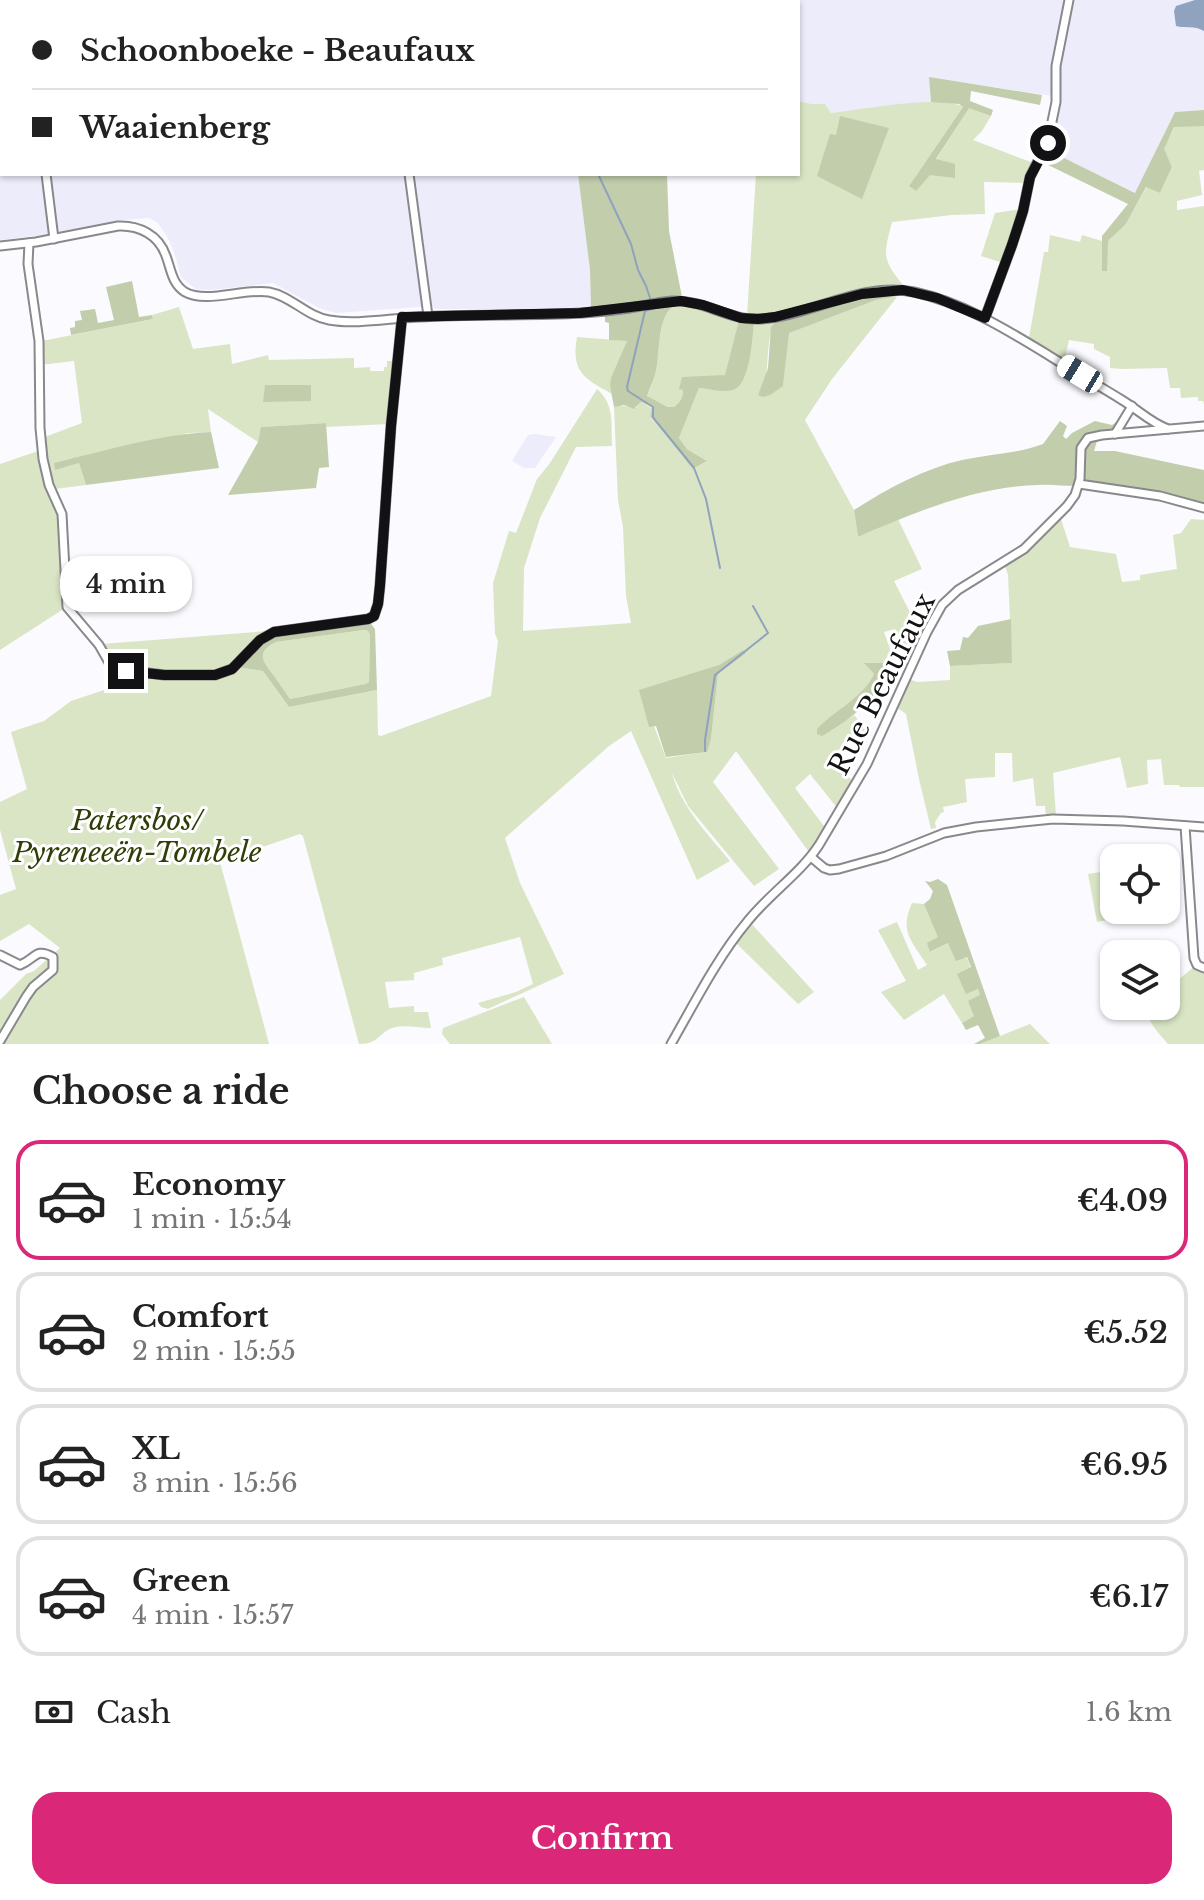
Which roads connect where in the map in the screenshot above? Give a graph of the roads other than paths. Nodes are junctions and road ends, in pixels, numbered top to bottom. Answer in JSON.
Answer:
{"nodes":[{"id":1,"x":1069,"y":0,"type":"edge"},
{"id":2,"x":46,"y":176,"type":"edge"},
{"id":3,"x":409,"y":176,"type":"edge"},
{"id":4,"x":54,"y":239,"type":"junction"},
{"id":5,"x":29,"y":243,"type":"junction"},
{"id":6,"x":0,"y":246,"type":"edge"},
{"id":7,"x":428,"y":316,"type":"junction"},
{"id":8,"x":402,"y":317,"type":"junction"},
{"id":9,"x":985,"y":318,"type":"junction"},
{"id":10,"x":1132,"y":406,"type":"junction"},
{"id":11,"x":1204,"y":426,"type":"edge"},
{"id":12,"x":1168,"y":429,"type":"junction"},
{"id":13,"x":1115,"y":434,"type":"junction"},
{"id":14,"x":1079,"y":482,"type":"junction"},
{"id":15,"x":1204,"y":508,"type":"edge"},
{"id":16,"x":1185,"y":826,"type":"junction"},
{"id":17,"x":1204,"y":827,"type":"edge"},
{"id":18,"x":811,"y":857,"type":"junction"},
{"id":19,"x":0,"y":955,"type":"edge"},
{"id":20,"x":1204,"y":968,"type":"edge"},
{"id":21,"x":0,"y":1041,"type":"edge"},
{"id":22,"x":671,"y":1044,"type":"edge"}],
"edges":[{"from":1,"to":9,"type":"street"},
{"from":2,"to":4,"type":"street"},
{"from":3,"to":7,"type":"street"},
{"from":4,"to":5,"type":"street"},
{"from":4,"to":8,"type":"street"},
{"from":5,"to":6,"type":"street"},
{"from":5,"to":8,"type":"street"},
{"from":7,"to":8,"type":"street"},
{"from":7,"to":9,"type":"street"},
{"from":9,"to":10,"type":"street"},
{"from":10,"to":12,"type":"street"},
{"from":10,"to":13,"type":"street"},
{"from":11,"to":12,"type":"street"},
{"from":12,"to":13,"type":"street"},
{"from":13,"to":14,"type":"street"},
{"from":14,"to":15,"type":"street"},
{"from":14,"to":18,"type":"street","name":"Rue Beaufaux"},
{"from":16,"to":17,"type":"street"},
{"from":16,"to":18,"type":"street"},
{"from":16,"to":20,"type":"street"},
{"from":18,"to":22,"type":"street","name":"Rue Beaufaux"},
{"from":19,"to":21,"type":"street"}]}
